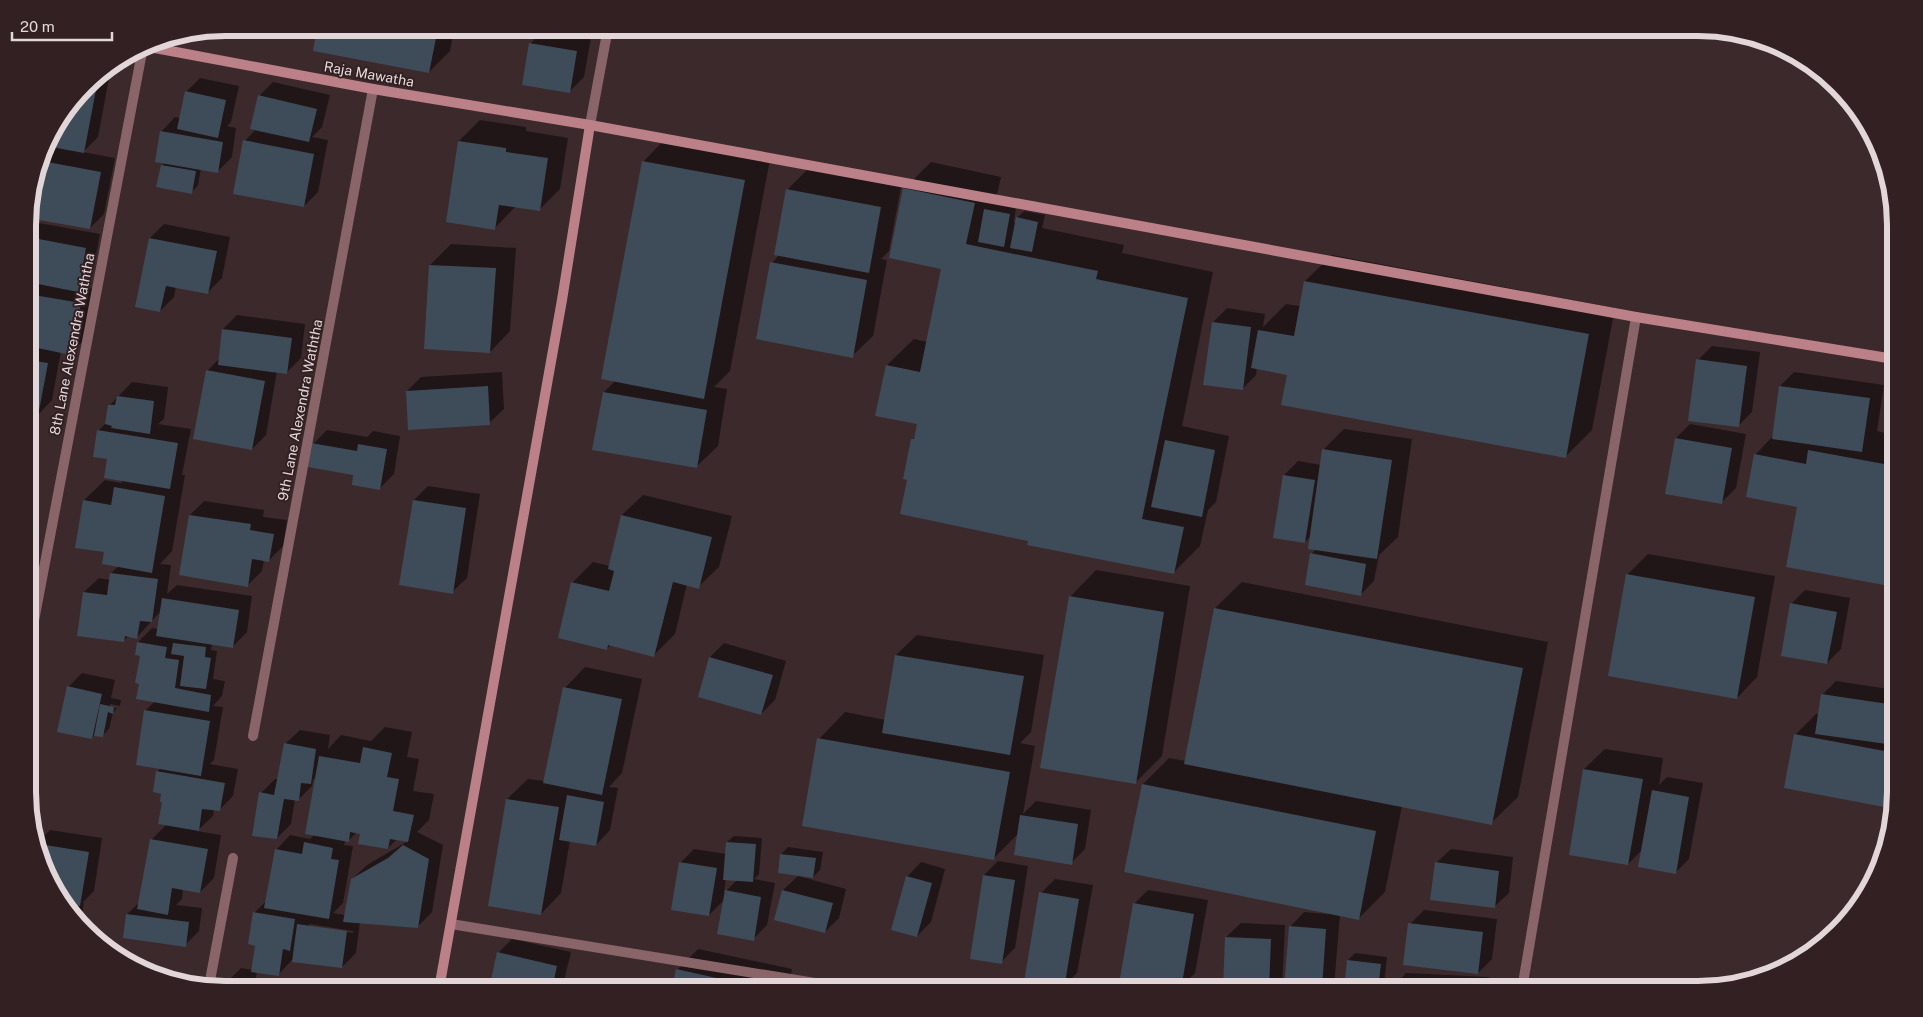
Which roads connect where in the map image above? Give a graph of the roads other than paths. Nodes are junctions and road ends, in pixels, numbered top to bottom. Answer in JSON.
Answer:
{"nodes":[{"id":1,"x":607,"y":36,"type":"edge"},
{"id":2,"x":158,"y":49,"type":"edge"},
{"id":3,"x":141,"y":57,"type":"edge"},
{"id":4,"x":373,"y":89,"type":"junction"},
{"id":5,"x":590,"y":125,"type":"junction"},
{"id":6,"x":1636,"y":317,"type":"junction"},
{"id":7,"x":1887,"y":358,"type":"edge"},
{"id":8,"x":36,"y":610,"type":"edge"},
{"id":9,"x":253,"y":736,"type":"dead end"},
{"id":10,"x":233,"y":858,"type":"dead end"},
{"id":11,"x":451,"y":924,"type":"junction"},
{"id":12,"x":210,"y":980,"type":"edge"},
{"id":13,"x":441,"y":981,"type":"edge"},
{"id":14,"x":803,"y":981,"type":"edge"},
{"id":15,"x":1523,"y":981,"type":"edge"}],
"edges":[{"from":1,"to":5,"type":"street"},
{"from":2,"to":4,"type":"street","name":"Raja Mawatha"},
{"from":3,"to":8,"type":"street","name":"8th Lane Alexendra Waththa"},
{"from":4,"to":5,"type":"street","name":"Raja Mawatha"},
{"from":4,"to":9,"type":"street","name":"9th Lane Alexendra Waththa"},
{"from":5,"to":6,"type":"street","name":"Raja Mawatha"},
{"from":5,"to":11,"type":"street"},
{"from":6,"to":7,"type":"street","name":"Raja Mawatha"},
{"from":6,"to":15,"type":"street"},
{"from":10,"to":12,"type":"street"},
{"from":11,"to":13,"type":"street"},
{"from":11,"to":14,"type":"street"}]}
